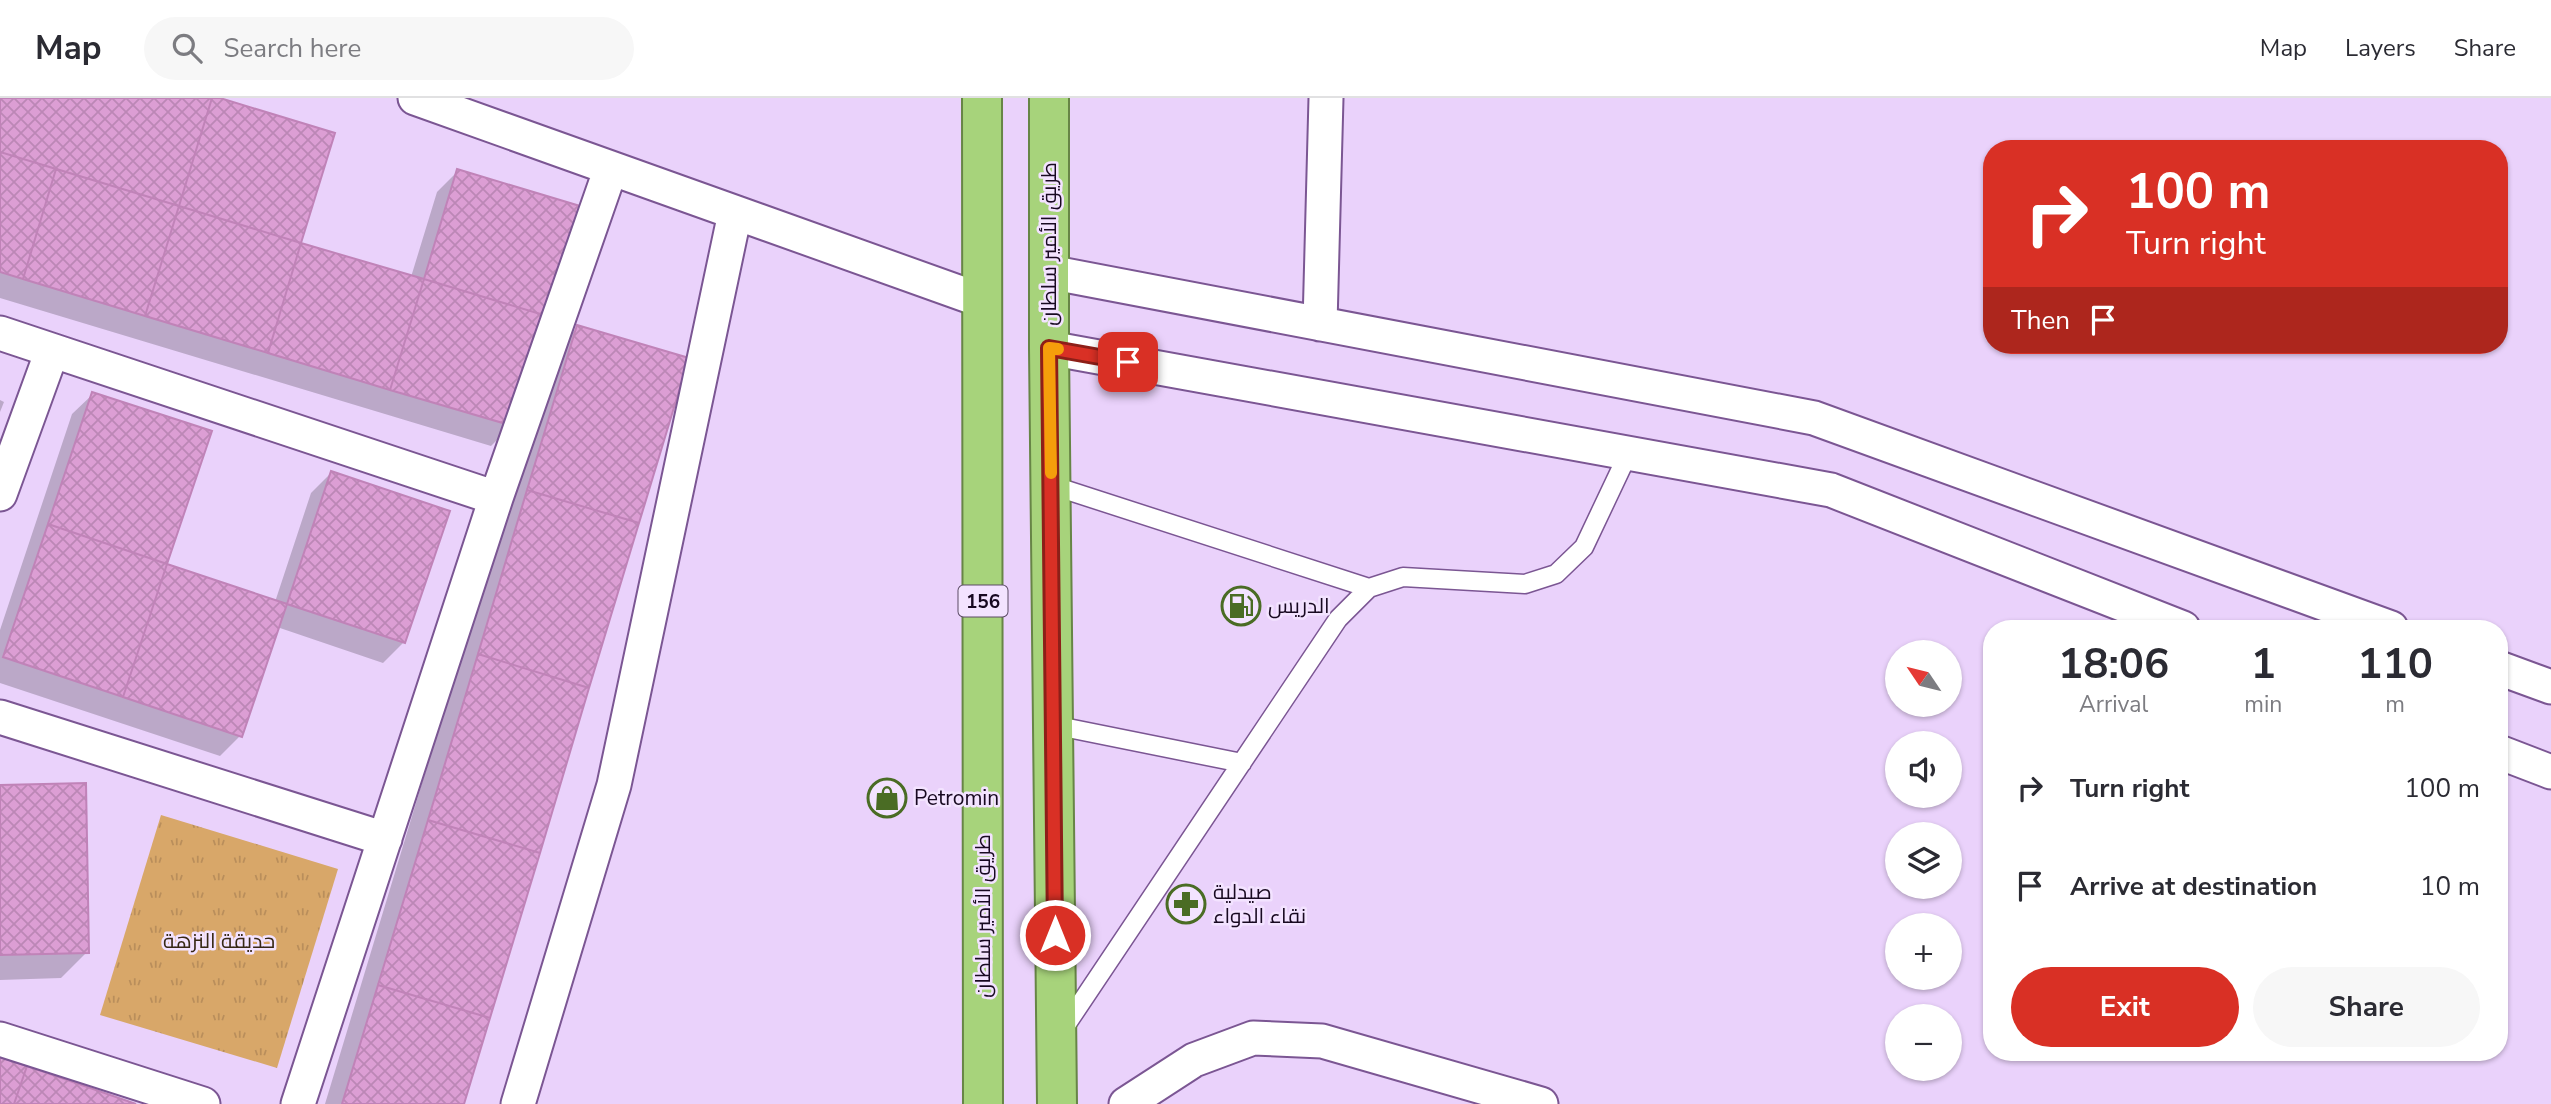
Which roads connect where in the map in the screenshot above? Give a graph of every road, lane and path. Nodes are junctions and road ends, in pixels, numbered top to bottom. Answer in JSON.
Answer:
{"nodes":[{"id":1,"x":415,"y":98,"type":"edge"},
{"id":2,"x":982,"y":98,"type":"edge"},
{"id":3,"x":1049,"y":98,"type":"edge"},
{"id":4,"x":1326,"y":98,"type":"edge"},
{"id":5,"x":611,"y":168,"type":"junction"},
{"id":6,"x":736,"y":213,"type":"junction"},
{"id":7,"x":1049,"y":272,"type":"junction"},
{"id":8,"x":983,"y":301,"type":"junction"},
{"id":9,"x":1320,"y":324,"type":"junction"},
{"id":10,"x":0,"y":333,"type":"edge"},
{"id":11,"x":1049,"y":348,"type":"junction"},
{"id":12,"x":52,"y":351,"type":"junction"},
{"id":13,"x":1628,"y":454,"type":"junction"},
{"id":14,"x":1051,"y":485,"type":"junction"},
{"id":15,"x":0,"y":494,"type":"edge"},
{"id":16,"x":496,"y":498,"type":"junction"},
{"id":17,"x":1369,"y":588,"type":"junction"},
{"id":18,"x":2163,"y":620,"type":"edge"},
{"id":19,"x":2369,"y":620,"type":"edge"},
{"id":20,"x":2508,"y":671,"type":"edge"},
{"id":21,"x":2551,"y":687,"type":"edge"},
{"id":22,"x":0,"y":717,"type":"edge"},
{"id":23,"x":1054,"y":725,"type":"junction"},
{"id":24,"x":2508,"y":755,"type":"edge"},
{"id":25,"x":1242,"y":762,"type":"junction"},
{"id":26,"x":2551,"y":772,"type":"edge"},
{"id":27,"x":385,"y":838,"type":"junction"},
{"id":28,"x":0,"y":1039,"type":"edge"},
{"id":29,"x":1056,"y":1040,"type":"junction"},
{"id":30,"x":203,"y":1104,"type":"edge"},
{"id":31,"x":299,"y":1104,"type":"edge"},
{"id":32,"x":518,"y":1104,"type":"edge"},
{"id":33,"x":983,"y":1104,"type":"edge"},
{"id":34,"x":1057,"y":1104,"type":"edge"},
{"id":35,"x":1126,"y":1104,"type":"edge"},
{"id":36,"x":1541,"y":1104,"type":"edge"}],
"edges":[{"from":1,"to":5,"type":"street"},
{"from":2,"to":8,"type":"highway","name":"طريق الأمير سلطان","number":"156"},
{"from":3,"to":7,"type":"highway","name":"طريق الأمير سلطان"},
{"from":4,"to":9,"type":"street"},
{"from":5,"to":6,"type":"street"},
{"from":5,"to":16,"type":"street"},
{"from":6,"to":8,"type":"street"},
{"from":6,"to":32,"type":"street"},
{"from":7,"to":9,"type":"street"},
{"from":7,"to":11,"type":"highway","name":"طريق الأمير سلطان"},
{"from":8,"to":33,"type":"highway","name":"طريق الأمير سلطان","number":"156"},
{"from":9,"to":19,"type":"street"},
{"from":10,"to":12,"type":"street"},
{"from":11,"to":13,"type":"street"},
{"from":11,"to":14,"type":"highway","name":"طريق الأمير سلطان"},
{"from":12,"to":15,"type":"street"},
{"from":12,"to":16,"type":"street"},
{"from":13,"to":17,"type":"lane"},
{"from":13,"to":18,"type":"street"},
{"from":14,"to":17,"type":"lane"},
{"from":14,"to":23,"type":"highway","name":"طريق الأمير سلطان"},
{"from":16,"to":27,"type":"street"},
{"from":17,"to":25,"type":"lane"},
{"from":20,"to":21,"type":"street"},
{"from":22,"to":27,"type":"street"},
{"from":23,"to":25,"type":"lane"},
{"from":23,"to":29,"type":"highway","name":"طريق الأمير سلطان"},
{"from":24,"to":26,"type":"street"},
{"from":25,"to":29,"type":"lane"},
{"from":27,"to":31,"type":"street"},
{"from":28,"to":30,"type":"street"},
{"from":29,"to":34,"type":"highway","name":"طريق الأمير سلطان"},
{"from":35,"to":36,"type":"street"}]}
